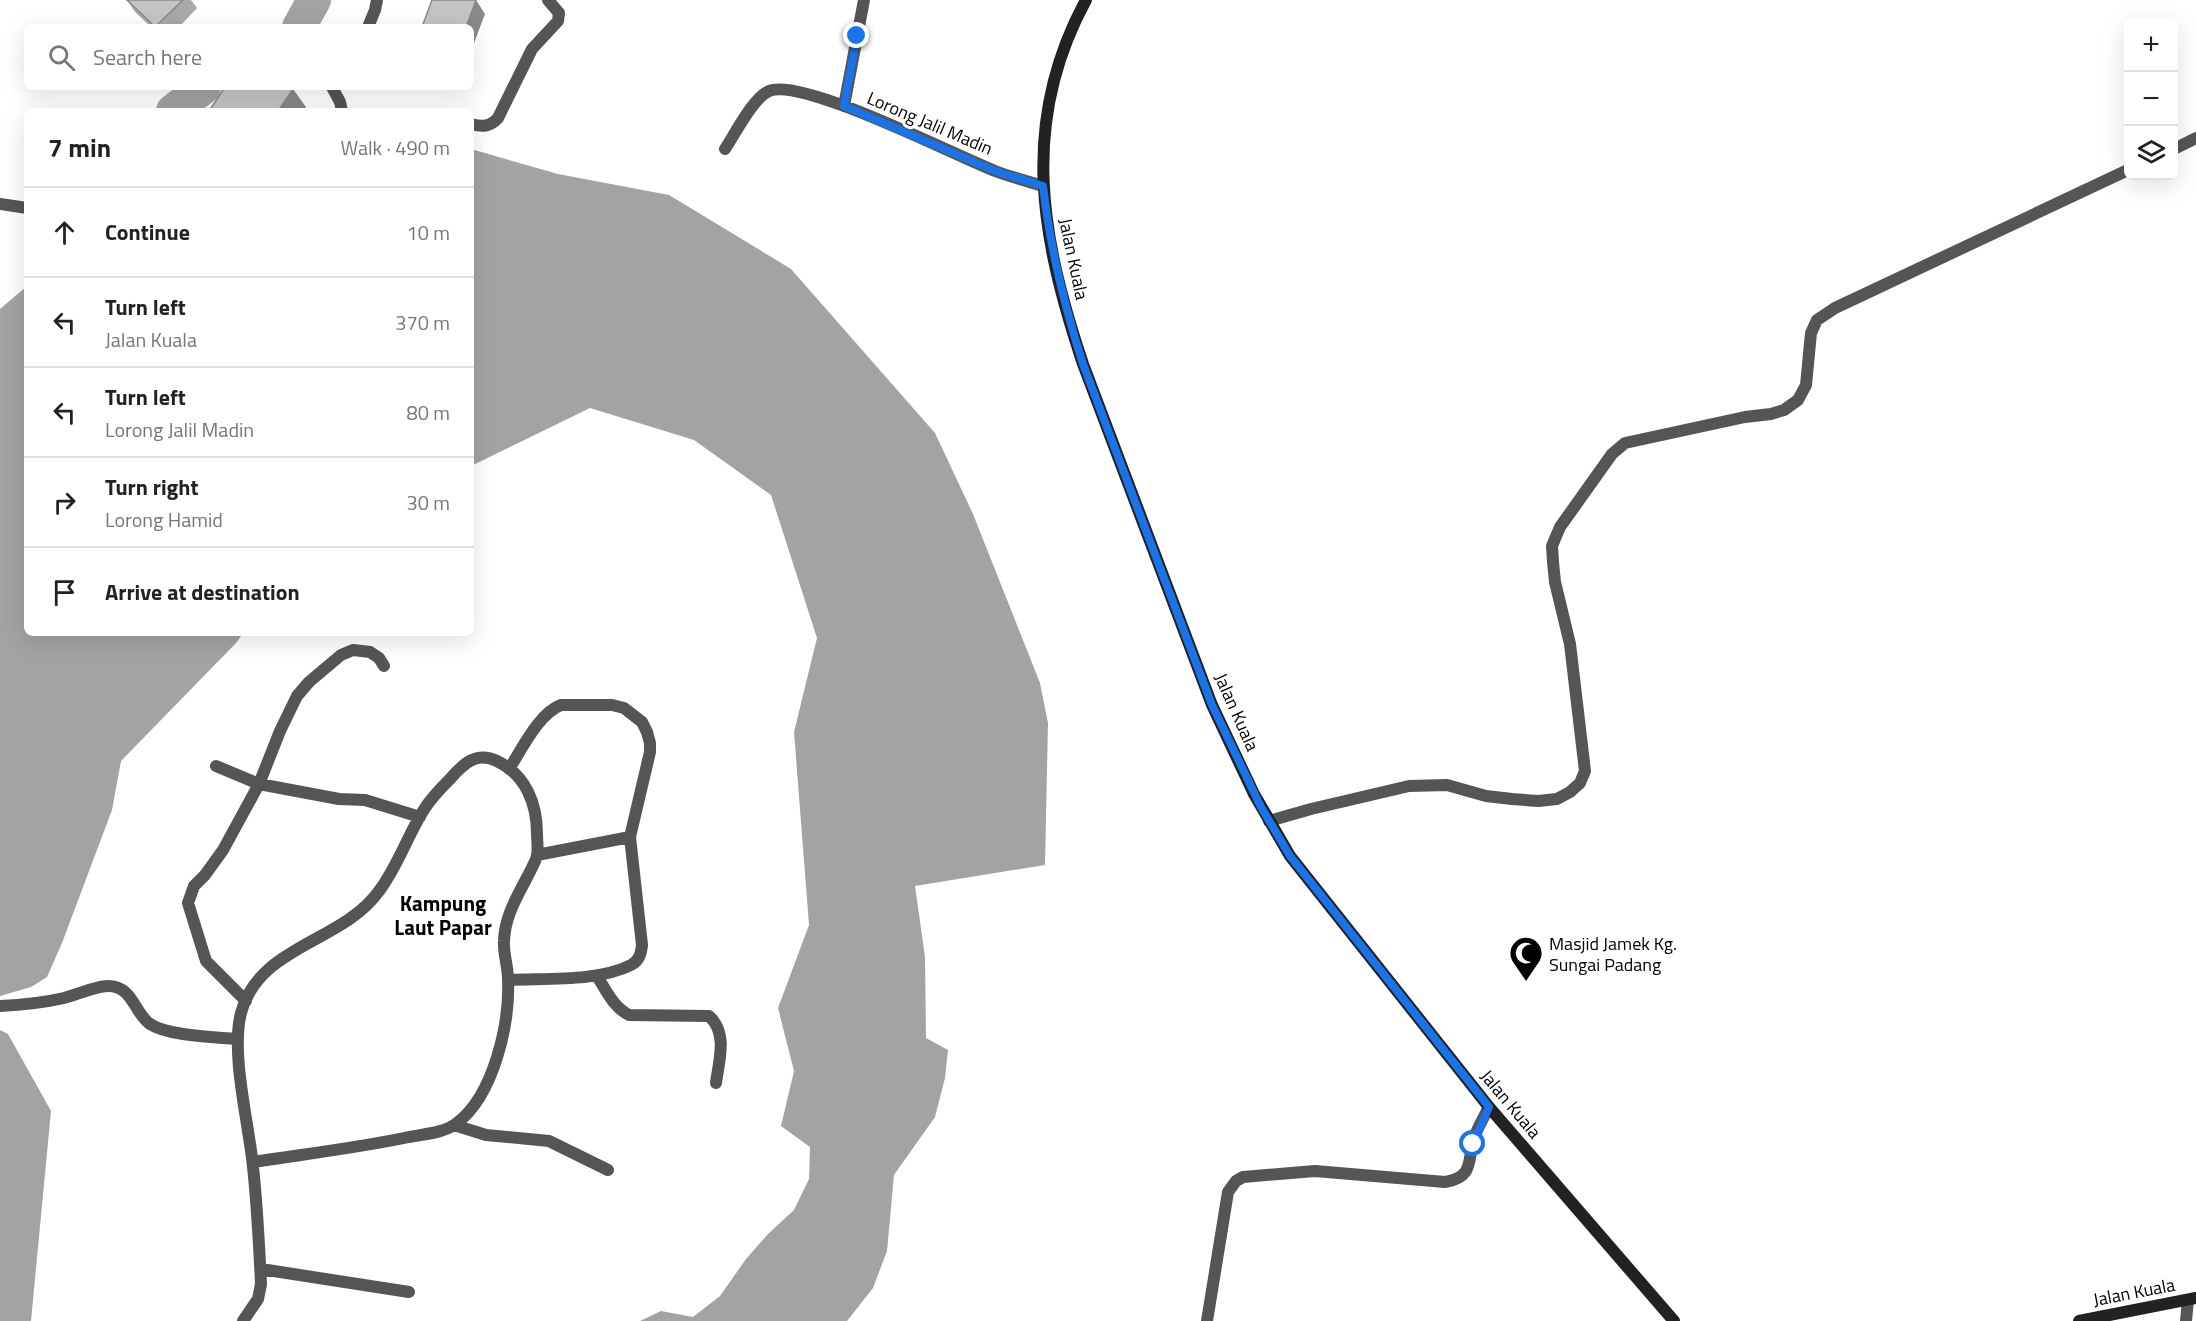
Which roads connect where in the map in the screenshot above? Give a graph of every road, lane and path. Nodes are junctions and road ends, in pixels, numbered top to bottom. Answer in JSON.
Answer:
{"nodes":[{"id":1,"x":376,"y":0,"type":"edge"},
{"id":2,"x":548,"y":0,"type":"edge"},
{"id":3,"x":864,"y":0,"type":"edge"},
{"id":4,"x":1086,"y":0,"type":"edge"},
{"id":5,"x":369,"y":24,"type":"edge"},
{"id":6,"x":334,"y":90,"type":"edge"},
{"id":7,"x":844,"y":106,"type":"junction"},
{"id":8,"x":341,"y":108,"type":"edge"},
{"id":9,"x":474,"y":124,"type":"edge"},
{"id":10,"x":2196,"y":138,"type":"edge"},
{"id":11,"x":2178,"y":146,"type":"edge"},
{"id":12,"x":725,"y":149,"type":"dead end"},
{"id":13,"x":2124,"y":172,"type":"edge"},
{"id":14,"x":1043,"y":186,"type":"junction"},
{"id":15,"x":0,"y":204,"type":"edge"},
{"id":16,"x":24,"y":208,"type":"edge"},
{"id":17,"x":384,"y":666,"type":"dead end"},
{"id":18,"x":216,"y":766,"type":"dead end"},
{"id":19,"x":509,"y":769,"type":"junction"},
{"id":20,"x":259,"y":784,"type":"junction"},
{"id":21,"x":420,"y":817,"type":"junction"},
{"id":22,"x":1269,"y":821,"type":"junction"},
{"id":23,"x":630,"y":837,"type":"junction"},
{"id":24,"x":537,"y":855,"type":"junction"},
{"id":25,"x":597,"y":976,"type":"junction"},
{"id":26,"x":508,"y":980,"type":"junction"},
{"id":27,"x":246,"y":1001,"type":"junction"},
{"id":28,"x":0,"y":1006,"type":"edge"},
{"id":29,"x":236,"y":1039,"type":"junction"},
{"id":30,"x":716,"y":1083,"type":"dead end"},
{"id":31,"x":1489,"y":1107,"type":"junction"},
{"id":32,"x":454,"y":1125,"type":"junction"},
{"id":33,"x":253,"y":1162,"type":"junction"},
{"id":34,"x":608,"y":1170,"type":"dead end"},
{"id":35,"x":261,"y":1269,"type":"junction"},
{"id":36,"x":409,"y":1292,"type":"dead end"},
{"id":37,"x":2192,"y":1299,"type":"edge"},
{"id":38,"x":243,"y":1321,"type":"edge"},
{"id":39,"x":1207,"y":1321,"type":"edge"},
{"id":40,"x":1674,"y":1321,"type":"edge"},
{"id":41,"x":2079,"y":1321,"type":"edge"},
{"id":42,"x":2186,"y":1321,"type":"edge"}],
"edges":[{"from":1,"to":5,"type":"street"},
{"from":2,"to":9,"type":"street"},
{"from":3,"to":7,"type":"street"},
{"from":4,"to":14,"type":"main road","name":"Jalan Kuala"},
{"from":6,"to":8,"type":"street"},
{"from":7,"to":12,"type":"street","name":"Lorong Jalil Madin"},
{"from":7,"to":14,"type":"street","name":"Lorong Jalil Madin"},
{"from":10,"to":11,"type":"street"},
{"from":13,"to":22,"type":"street"},
{"from":14,"to":22,"type":"main road","name":"Jalan Kuala"},
{"from":15,"to":16,"type":"street"},
{"from":17,"to":20,"type":"street"},
{"from":18,"to":20,"type":"street"},
{"from":19,"to":21,"type":"street"},
{"from":19,"to":23,"type":"street"},
{"from":19,"to":24,"type":"street"},
{"from":20,"to":21,"type":"street"},
{"from":20,"to":27,"type":"street"},
{"from":21,"to":27,"type":"street"},
{"from":22,"to":31,"type":"main road","name":"Jalan Kuala"},
{"from":23,"to":24,"type":"street"},
{"from":23,"to":25,"type":"street"},
{"from":24,"to":26,"type":"street"},
{"from":25,"to":26,"type":"street"},
{"from":25,"to":30,"type":"street"},
{"from":26,"to":32,"type":"street"},
{"from":27,"to":29,"type":"street"},
{"from":28,"to":29,"type":"street"},
{"from":29,"to":33,"type":"street"},
{"from":31,"to":39,"type":"street"},
{"from":31,"to":40,"type":"main road","name":"Jalan Kuala"},
{"from":32,"to":33,"type":"street"},
{"from":32,"to":34,"type":"street"},
{"from":33,"to":35,"type":"street"},
{"from":35,"to":36,"type":"street"},
{"from":35,"to":38,"type":"street"},
{"from":37,"to":41,"type":"main road","name":"Jalan Kuala"},
{"from":37,"to":42,"type":"street"}]}
